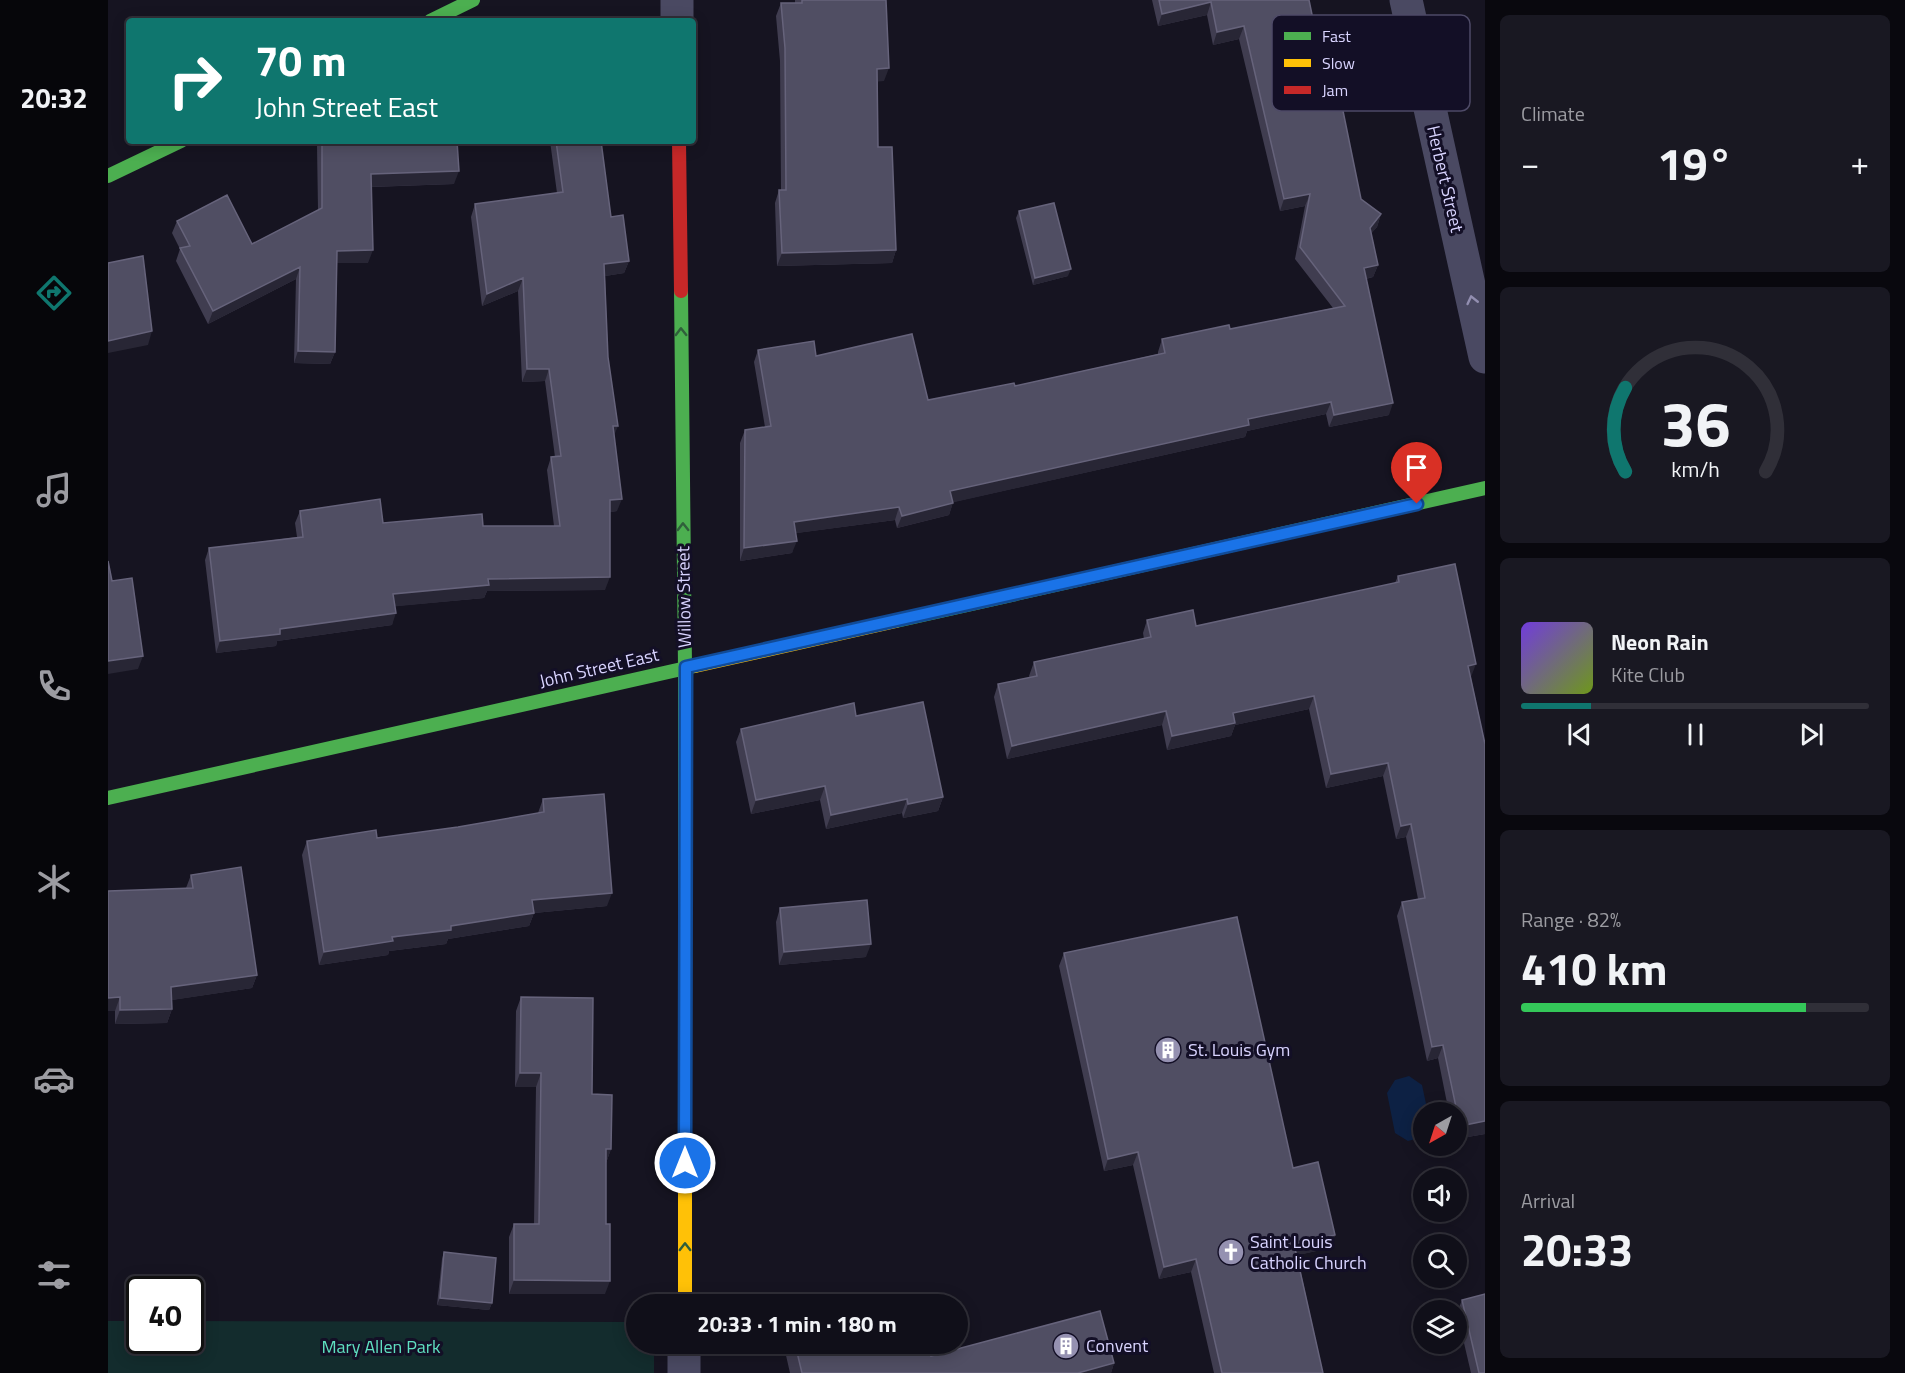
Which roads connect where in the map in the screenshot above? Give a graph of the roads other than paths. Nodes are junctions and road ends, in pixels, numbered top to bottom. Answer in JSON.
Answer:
{"nodes":[{"id":1,"x":473,"y":0,"type":"edge"},
{"id":2,"x":677,"y":0,"type":"edge"},
{"id":3,"x":1406,"y":0,"type":"edge"},
{"id":4,"x":1409,"y":15,"type":"edge"},
{"id":5,"x":436,"y":18,"type":"edge"},
{"id":6,"x":677,"y":18,"type":"edge"},
{"id":7,"x":1431,"y":111,"type":"edge"},
{"id":8,"x":175,"y":144,"type":"edge"},
{"id":9,"x":679,"y":144,"type":"edge"},
{"id":10,"x":108,"y":176,"type":"edge"},
{"id":11,"x":1485,"y":357,"type":"edge"},
{"id":12,"x":1485,"y":488,"type":"edge"},
{"id":13,"x":686,"y":667,"type":"junction"},
{"id":14,"x":108,"y":798,"type":"edge"},
{"id":15,"x":684,"y":1294,"type":"edge"},
{"id":16,"x":684,"y":1354,"type":"edge"},
{"id":17,"x":684,"y":1373,"type":"edge"}],
"edges":[{"from":1,"to":5,"type":"street"},
{"from":2,"to":6,"type":"street"},
{"from":4,"to":3,"type":"street","name":"Herbert Street","one_way":true},
{"from":11,"to":7,"type":"street","name":"Herbert Street","one_way":true},
{"from":8,"to":10,"type":"street"},
{"from":13,"to":9,"type":"street","name":"Willow Street","one_way":true},
{"from":12,"to":13,"type":"street","name":"John Street East"},
{"from":13,"to":14,"type":"street","name":"John Street East"},
{"from":15,"to":13,"type":"street","name":"Willow Street","one_way":true},
{"from":16,"to":17,"type":"street"}]}
